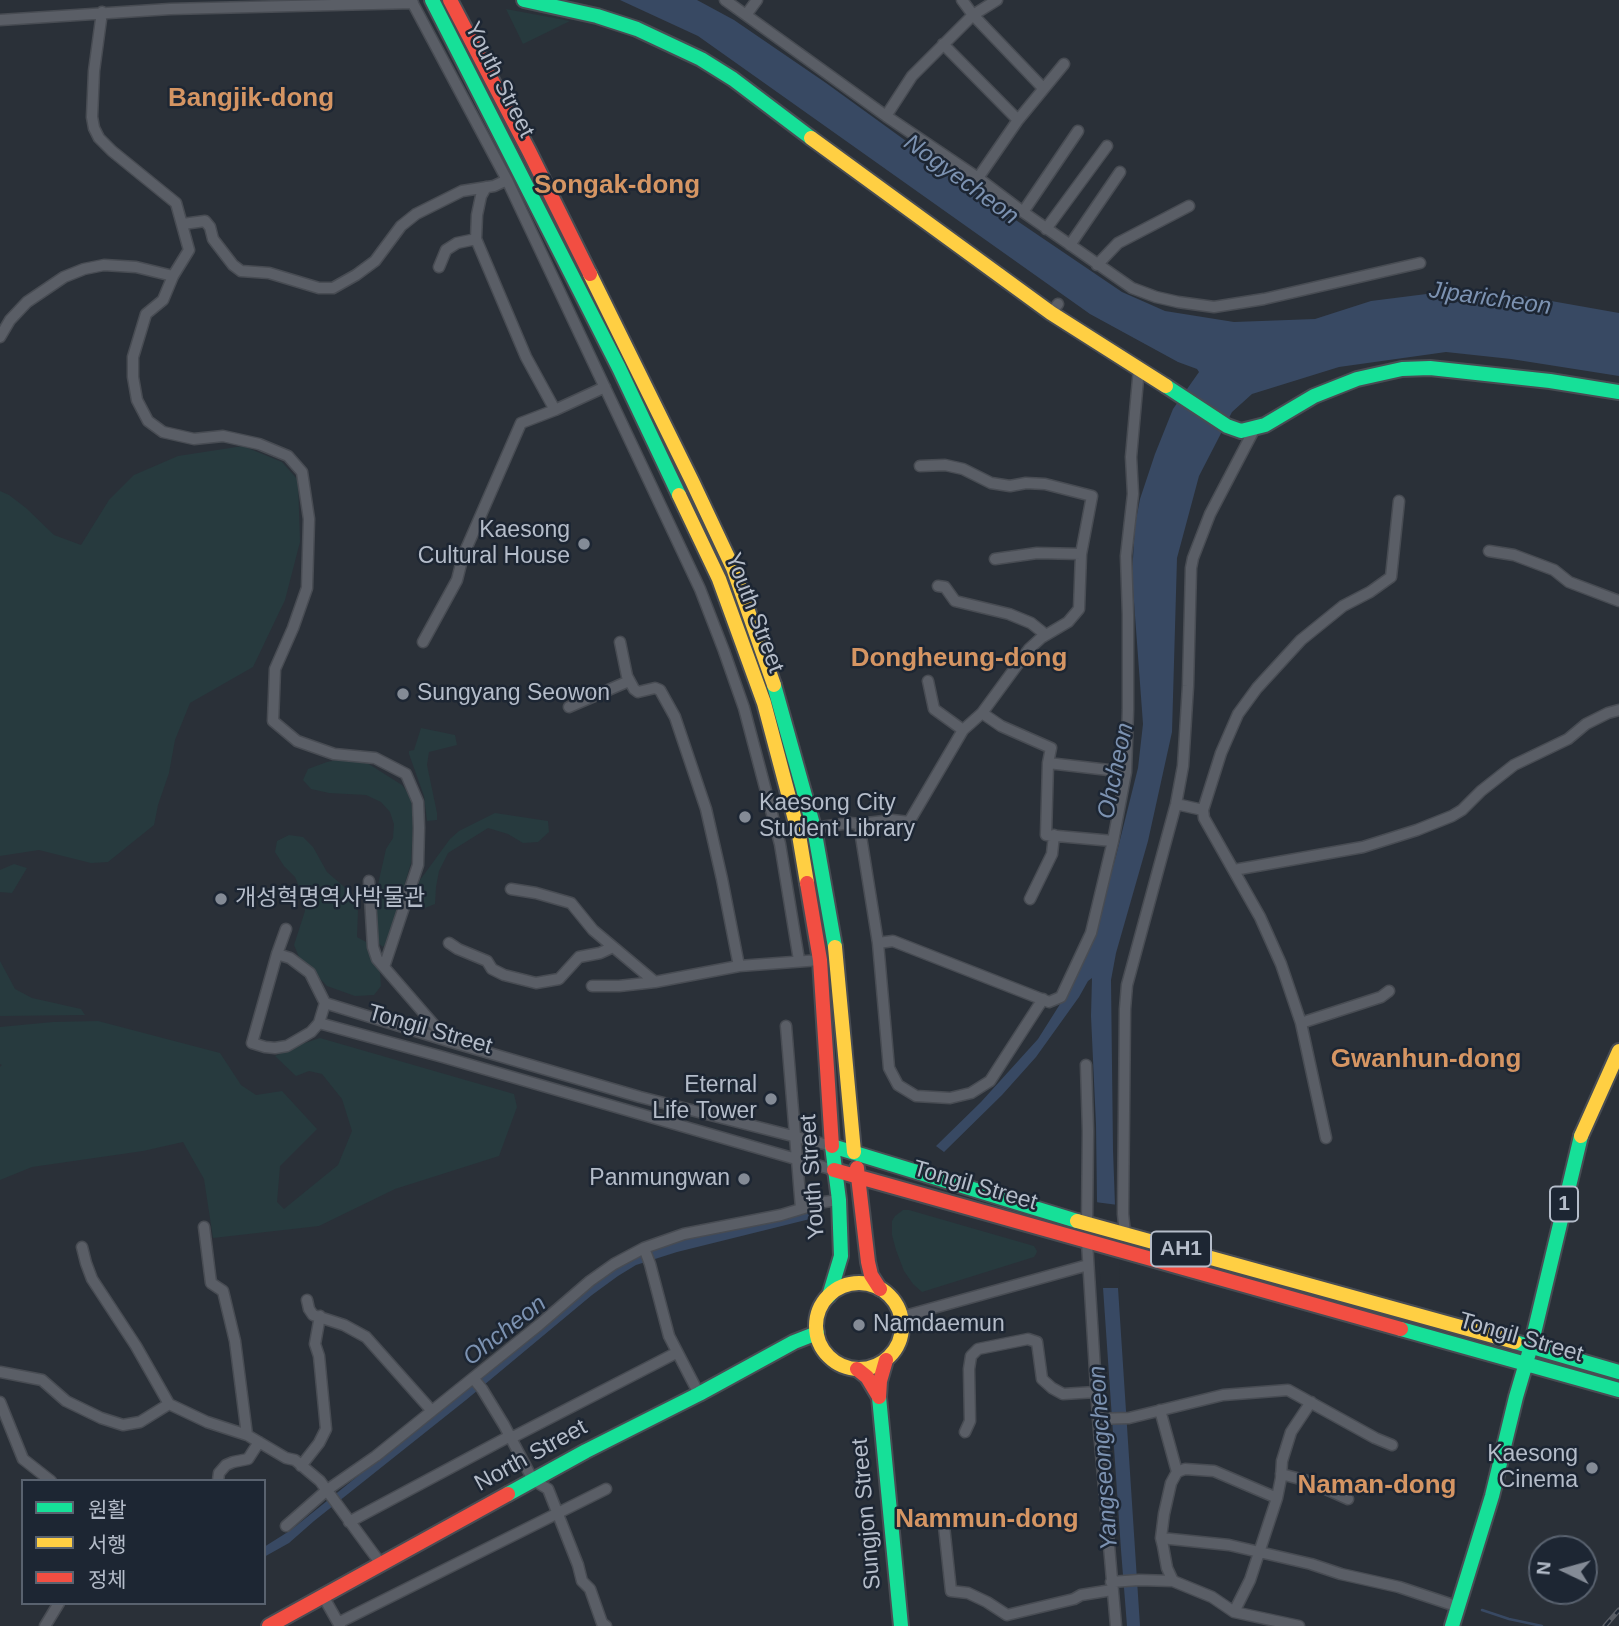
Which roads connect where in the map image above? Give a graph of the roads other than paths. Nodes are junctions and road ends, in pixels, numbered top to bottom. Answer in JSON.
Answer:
{"nodes":[{"id":1,"x":432,"y":0,"type":"edge"},
{"id":2,"x":450,"y":0,"type":"edge"},
{"id":3,"x":524,"y":0,"type":"edge"},
{"id":4,"x":725,"y":0,"type":"edge"},
{"id":5,"x":757,"y":0,"type":"edge"},
{"id":6,"x":962,"y":0,"type":"edge"},
{"id":7,"x":997,"y":0,"type":"edge"},
{"id":8,"x":412,"y":2,"type":"edge"},
{"id":9,"x":102,"y":12,"type":"junction"},
{"id":10,"x":746,"y":15,"type":"junction"},
{"id":11,"x":974,"y":15,"type":"junction"},
{"id":12,"x":0,"y":20,"type":"edge"},
{"id":13,"x":943,"y":44,"type":"junction"},
{"id":14,"x":1064,"y":65,"type":"dead end"},
{"id":15,"x":1043,"y":88,"type":"junction"},
{"id":16,"x":886,"y":116,"type":"junction"},
{"id":17,"x":1018,"y":120,"type":"junction"},
{"id":18,"x":1078,"y":131,"type":"dead end"},
{"id":19,"x":1107,"y":146,"type":"dead end"},
{"id":20,"x":1120,"y":172,"type":"dead end"},
{"id":21,"x":978,"y":178,"type":"junction"},
{"id":22,"x":506,"y":180,"type":"junction"},
{"id":23,"x":485,"y":187,"type":"junction"},
{"id":24,"x":1189,"y":206,"type":"dead end"},
{"id":25,"x":1023,"y":212,"type":"junction"},
{"id":26,"x":183,"y":224,"type":"junction"},
{"id":27,"x":1046,"y":229,"type":"junction"},
{"id":28,"x":476,"y":239,"type":"junction"},
{"id":29,"x":1070,"y":245,"type":"junction"},
{"id":30,"x":1420,"y":263,"type":"dead end"},
{"id":31,"x":1092,"y":264,"type":"junction"},
{"id":32,"x":439,"y":267,"type":"dead end"},
{"id":33,"x":173,"y":276,"type":"junction"},
{"id":34,"x":0,"y":337,"type":"edge"},
{"id":35,"x":1139,"y":368,"type":"junction"},
{"id":36,"x":605,"y":387,"type":"junction"},
{"id":37,"x":1619,"y":392,"type":"edge"},
{"id":38,"x":555,"y":410,"type":"junction"},
{"id":39,"x":1255,"y":428,"type":"junction"},
{"id":40,"x":920,"y":466,"type":"dead end"},
{"id":41,"x":1399,"y":500,"type":"dead end"},
{"id":42,"x":1489,"y":551,"type":"dead end"},
{"id":43,"x":1080,"y":554,"type":"junction"},
{"id":44,"x":995,"y":558,"type":"dead end"},
{"id":45,"x":938,"y":586,"type":"dead end"},
{"id":46,"x":1619,"y":601,"type":"edge"},
{"id":47,"x":1046,"y":635,"type":"junction"},
{"id":48,"x":423,"y":642,"type":"dead end"},
{"id":49,"x":620,"y":642,"type":"dead end"},
{"id":50,"x":629,"y":681,"type":"junction"},
{"id":51,"x":928,"y":681,"type":"dead end"},
{"id":52,"x":569,"y":706,"type":"dead end"},
{"id":53,"x":1619,"y":710,"type":"edge"},
{"id":54,"x":982,"y":713,"type":"junction"},
{"id":55,"x":963,"y":730,"type":"junction"},
{"id":56,"x":1048,"y":763,"type":"junction"},
{"id":57,"x":1126,"y":772,"type":"junction"},
{"id":58,"x":1176,"y":804,"type":"junction"},
{"id":59,"x":1203,"y":810,"type":"junction"},
{"id":60,"x":859,"y":824,"type":"junction"},
{"id":61,"x":813,"y":828,"type":"junction"},
{"id":62,"x":1054,"y":835,"type":"junction"},
{"id":63,"x":1113,"y":841,"type":"junction"},
{"id":64,"x":1234,"y":870,"type":"junction"},
{"id":65,"x":369,"y":881,"type":"dead end"},
{"id":66,"x":510,"y":889,"type":"dead end"},
{"id":67,"x":1030,"y":899,"type":"dead end"},
{"id":68,"x":286,"y":929,"type":"dead end"},
{"id":69,"x":449,"y":943,"type":"dead end"},
{"id":70,"x":878,"y":943,"type":"junction"},
{"id":71,"x":613,"y":947,"type":"junction"},
{"id":72,"x":277,"y":954,"type":"junction"},
{"id":73,"x":799,"y":960,"type":"junction"},
{"id":74,"x":820,"y":960,"type":"junction"},
{"id":75,"x":739,"y":966,"type":"junction"},
{"id":76,"x":384,"y":967,"type":"junction"},
{"id":77,"x":655,"y":982,"type":"junction"},
{"id":78,"x":592,"y":986,"type":"dead end"},
{"id":79,"x":1389,"y":991,"type":"dead end"},
{"id":80,"x":1043,"y":999,"type":"junction"},
{"id":81,"x":325,"y":1003,"type":"junction"},
{"id":82,"x":319,"y":1023,"type":"junction"},
{"id":83,"x":1301,"y":1023,"type":"junction"},
{"id":84,"x":786,"y":1026,"type":"dead end"},
{"id":85,"x":448,"y":1041,"type":"junction"},
{"id":86,"x":1619,"y":1051,"type":"edge"},
{"id":87,"x":1086,"y":1065,"type":"dead end"},
{"id":88,"x":1612,"y":1081,"type":"edge"},
{"id":89,"x":795,"y":1138,"type":"junction"},
{"id":90,"x":1326,"y":1138,"type":"dead end"},
{"id":91,"x":832,"y":1146,"type":"junction"},
{"id":92,"x":854,"y":1152,"type":"junction"},
{"id":93,"x":797,"y":1159,"type":"junction"},
{"id":94,"x":834,"y":1170,"type":"junction"},
{"id":95,"x":858,"y":1176,"type":"junction"},
{"id":96,"x":839,"y":1200,"type":"junction"},
{"id":97,"x":802,"y":1208,"type":"junction"},
{"id":98,"x":1087,"y":1224,"type":"junction"},
{"id":99,"x":204,"y":1227,"type":"dead end"},
{"id":100,"x":1125,"y":1233,"type":"junction"},
{"id":101,"x":1087,"y":1242,"type":"junction"},
{"id":102,"x":82,"y":1247,"type":"dead end"},
{"id":103,"x":644,"y":1250,"type":"junction"},
{"id":104,"x":1087,"y":1265,"type":"junction"},
{"id":105,"x":880,"y":1289,"type":"junction"},
{"id":106,"x":829,"y":1296,"type":"junction"},
{"id":107,"x":307,"y":1300,"type":"dead end"},
{"id":108,"x":320,"y":1317,"type":"junction"},
{"id":109,"x":901,"y":1317,"type":"junction"},
{"id":110,"x":817,"y":1333,"type":"junction"},
{"id":111,"x":1531,"y":1346,"type":"junction"},
{"id":112,"x":677,"y":1353,"type":"junction"},
{"id":113,"x":886,"y":1360,"type":"junction"},
{"id":114,"x":1526,"y":1363,"type":"junction"},
{"id":115,"x":857,"y":1369,"type":"junction"},
{"id":116,"x":0,"y":1372,"type":"edge"},
{"id":117,"x":1619,"y":1372,"type":"edge"},
{"id":118,"x":474,"y":1379,"type":"junction"},
{"id":119,"x":1619,"y":1390,"type":"edge"},
{"id":120,"x":1096,"y":1392,"type":"junction"},
{"id":121,"x":699,"y":1394,"type":"junction"},
{"id":122,"x":879,"y":1397,"type":"junction"},
{"id":123,"x":0,"y":1402,"type":"edge"},
{"id":124,"x":1311,"y":1402,"type":"junction"},
{"id":125,"x":169,"y":1405,"type":"junction"},
{"id":126,"x":1160,"y":1410,"type":"junction"},
{"id":127,"x":432,"y":1411,"type":"junction"},
{"id":128,"x":1103,"y":1419,"type":"junction"},
{"id":129,"x":965,"y":1432,"type":"dead end"},
{"id":130,"x":247,"y":1435,"type":"junction"},
{"id":131,"x":510,"y":1436,"type":"junction"},
{"id":132,"x":259,"y":1442,"type":"junction"},
{"id":133,"x":1392,"y":1445,"type":"dead end"},
{"id":134,"x":301,"y":1465,"type":"junction"},
{"id":135,"x":1178,"y":1472,"type":"junction"},
{"id":136,"x":1281,"y":1474,"type":"junction"},
{"id":137,"x":48,"y":1479,"type":"edge"},
{"id":138,"x":218,"y":1479,"type":"edge"},
{"id":139,"x":533,"y":1480,"type":"junction"},
{"id":140,"x":606,"y":1489,"type":"dead end"},
{"id":141,"x":327,"y":1490,"type":"junction"},
{"id":142,"x":1277,"y":1499,"type":"junction"},
{"id":143,"x":1348,"y":1499,"type":"dead end"},
{"id":144,"x":558,"y":1513,"type":"junction"},
{"id":145,"x":349,"y":1522,"type":"junction"},
{"id":146,"x":286,"y":1526,"type":"dead end"},
{"id":147,"x":944,"y":1526,"type":"dead end"},
{"id":148,"x":1161,"y":1538,"type":"junction"},
{"id":149,"x":1259,"y":1552,"type":"junction"},
{"id":150,"x":381,"y":1564,"type":"junction"},
{"id":151,"x":1173,"y":1581,"type":"junction"},
{"id":152,"x":1113,"y":1584,"type":"junction"},
{"id":153,"x":323,"y":1596,"type":"junction"},
{"id":154,"x":58,"y":1605,"type":"edge"},
{"id":155,"x":1459,"y":1607,"type":"junction"},
{"id":156,"x":1234,"y":1612,"type":"junction"},
{"id":157,"x":340,"y":1624,"type":"edge"},
{"id":158,"x":45,"y":1626,"type":"edge"},
{"id":159,"x":269,"y":1626,"type":"edge"},
{"id":160,"x":606,"y":1626,"type":"edge"},
{"id":161,"x":901,"y":1626,"type":"edge"},
{"id":162,"x":1116,"y":1626,"type":"edge"},
{"id":163,"x":1299,"y":1626,"type":"edge"},
{"id":164,"x":1452,"y":1626,"type":"edge"}],
"edges":[{"from":1,"to":74,"type":"main road","name":"Youth Street"},
{"from":2,"to":61,"type":"main road","name":"Youth Street"},
{"from":3,"to":35,"type":"main road"},
{"from":4,"to":10,"type":"street"},
{"from":5,"to":10,"type":"street"},
{"from":6,"to":11,"type":"street"},
{"from":7,"to":11,"type":"street"},
{"from":8,"to":9,"type":"street"},
{"from":8,"to":22,"type":"street"},
{"from":9,"to":12,"type":"street"},
{"from":9,"to":26,"type":"street"},
{"from":10,"to":16,"type":"street"},
{"from":11,"to":13,"type":"street"},
{"from":11,"to":15,"type":"street"},
{"from":13,"to":16,"type":"street"},
{"from":13,"to":17,"type":"street"},
{"from":14,"to":15,"type":"street"},
{"from":15,"to":17,"type":"street"},
{"from":16,"to":21,"type":"street"},
{"from":17,"to":21,"type":"street"},
{"from":18,"to":25,"type":"street"},
{"from":19,"to":27,"type":"street"},
{"from":20,"to":29,"type":"street"},
{"from":21,"to":25,"type":"street"},
{"from":22,"to":23,"type":"street"},
{"from":22,"to":36,"type":"street"},
{"from":23,"to":26,"type":"street"},
{"from":23,"to":28,"type":"street"},
{"from":24,"to":31,"type":"street"},
{"from":25,"to":27,"type":"street"},
{"from":26,"to":33,"type":"street"},
{"from":27,"to":29,"type":"street"},
{"from":28,"to":32,"type":"street"},
{"from":28,"to":38,"type":"street"},
{"from":29,"to":31,"type":"street"},
{"from":30,"to":31,"type":"street"},
{"from":33,"to":34,"type":"street"},
{"from":33,"to":76,"type":"street"},
{"from":35,"to":39,"type":"main road"},
{"from":35,"to":57,"type":"street"},
{"from":36,"to":38,"type":"street"},
{"from":36,"to":73,"type":"street"},
{"from":37,"to":39,"type":"main road"},
{"from":38,"to":48,"type":"street"},
{"from":39,"to":58,"type":"street"},
{"from":40,"to":43,"type":"street"},
{"from":41,"to":59,"type":"street"},
{"from":42,"to":46,"type":"street"},
{"from":43,"to":44,"type":"street"},
{"from":43,"to":47,"type":"street"},
{"from":45,"to":47,"type":"street"},
{"from":47,"to":54,"type":"street"},
{"from":49,"to":50,"type":"street"},
{"from":50,"to":52,"type":"street"},
{"from":50,"to":75,"type":"street"},
{"from":51,"to":55,"type":"street"},
{"from":53,"to":64,"type":"street"},
{"from":54,"to":55,"type":"street"},
{"from":54,"to":56,"type":"street"},
{"from":55,"to":60,"type":"street"},
{"from":56,"to":57,"type":"street"},
{"from":56,"to":62,"type":"street"},
{"from":57,"to":63,"type":"street"},
{"from":58,"to":59,"type":"street"},
{"from":58,"to":100,"type":"street"},
{"from":59,"to":64,"type":"street"},
{"from":60,"to":61,"type":"street"},
{"from":60,"to":70,"type":"street"},
{"from":61,"to":92,"type":"main road","name":"Youth Street"},
{"from":62,"to":63,"type":"street"},
{"from":62,"to":67,"type":"street"},
{"from":63,"to":80,"type":"street"},
{"from":64,"to":83,"type":"street"},
{"from":65,"to":76,"type":"street"},
{"from":66,"to":71,"type":"street"},
{"from":68,"to":72,"type":"street"},
{"from":69,"to":71,"type":"street"},
{"from":70,"to":80,"type":"street"},
{"from":70,"to":80,"type":"street"},
{"from":71,"to":77,"type":"street"},
{"from":72,"to":81,"type":"street"},
{"from":72,"to":82,"type":"street"},
{"from":73,"to":74,"type":"street"},
{"from":73,"to":75,"type":"street"},
{"from":74,"to":91,"type":"main road","name":"Youth Street"},
{"from":75,"to":77,"type":"street"},
{"from":76,"to":85,"type":"street"},
{"from":77,"to":78,"type":"street"},
{"from":79,"to":83,"type":"street"},
{"from":81,"to":82,"type":"street"},
{"from":81,"to":85,"type":"street","name":"Tongil Street"},
{"from":82,"to":93,"type":"street","name":"Tongil Street"},
{"from":83,"to":90,"type":"street"},
{"from":84,"to":89,"type":"street"},
{"from":85,"to":89,"type":"street","name":"Tongil Street"},
{"from":86,"to":88,"type":"main road","number":"1"},
{"from":87,"to":98,"type":"street"},
{"from":88,"to":111,"type":"main road","number":"1"},
{"from":89,"to":91,"type":"street","name":"Tongil Street"},
{"from":89,"to":93,"type":"street"},
{"from":91,"to":92,"type":"main road","name":"Tongil Street","number":"AH1"},
{"from":91,"to":94,"type":"main road","name":"Youth Street"},
{"from":92,"to":95,"type":"main road","name":"Youth Street"},
{"from":92,"to":98,"type":"main road","name":"Tongil Street","number":"AH1"},
{"from":93,"to":94,"type":"street","name":"Tongil Street"},
{"from":93,"to":97,"type":"street"},
{"from":94,"to":95,"type":"main road","name":"Tongil Street","number":"AH1"},
{"from":94,"to":96,"type":"main road","name":"Youth Street"},
{"from":95,"to":101,"type":"main road","name":"Tongil Street","number":"AH1"},
{"from":95,"to":105,"type":"main road","name":"Youth Street"},
{"from":96,"to":97,"type":"street"},
{"from":96,"to":106,"type":"main road","name":"Youth Street"},
{"from":97,"to":103,"type":"street"},
{"from":98,"to":100,"type":"main road","name":"Tongil Street","number":"AH1"},
{"from":99,"to":130,"type":"street"},
{"from":100,"to":111,"type":"main road","name":"Tongil Street","number":"AH1"},
{"from":101,"to":104,"type":"street"},
{"from":101,"to":114,"type":"main road","name":"Tongil Street","number":"AH1"},
{"from":102,"to":125,"type":"street"},
{"from":103,"to":112,"type":"street"},
{"from":103,"to":118,"type":"street"},
{"from":104,"to":109,"type":"street"},
{"from":104,"to":120,"type":"street"},
{"from":105,"to":106,"type":"main road"},
{"from":105,"to":109,"type":"main road"},
{"from":106,"to":110,"type":"main road"},
{"from":107,"to":108,"type":"street"},
{"from":108,"to":127,"type":"street"},
{"from":108,"to":134,"type":"street"},
{"from":109,"to":113,"type":"main road"},
{"from":110,"to":115,"type":"main road"},
{"from":110,"to":121,"type":"main road","name":"North Street"},
{"from":111,"to":114,"type":"main road","number":"1"},
{"from":111,"to":117,"type":"main road","name":"Tongil Street","number":"AH1"},
{"from":112,"to":121,"type":"street"},
{"from":112,"to":131,"type":"street"},
{"from":113,"to":115,"type":"main road"},
{"from":113,"to":122,"type":"main road","name":"Sungjon Street"},
{"from":114,"to":119,"type":"main road","name":"Tongil Street","number":"AH1"},
{"from":114,"to":155,"type":"main road","number":"1"},
{"from":115,"to":122,"type":"main road"},
{"from":116,"to":125,"type":"street"},
{"from":118,"to":127,"type":"street"},
{"from":118,"to":131,"type":"street"},
{"from":120,"to":128,"type":"street"},
{"from":120,"to":129,"type":"street"},
{"from":121,"to":139,"type":"main road","name":"North Street"},
{"from":122,"to":161,"type":"main road","name":"Sungjon Street"},
{"from":123,"to":137,"type":"street"},
{"from":124,"to":126,"type":"street"},
{"from":124,"to":133,"type":"street"},
{"from":124,"to":136,"type":"street"},
{"from":125,"to":130,"type":"street"},
{"from":126,"to":128,"type":"street"},
{"from":126,"to":135,"type":"street"},
{"from":127,"to":141,"type":"street"},
{"from":128,"to":152,"type":"street"},
{"from":130,"to":132,"type":"street"},
{"from":131,"to":139,"type":"street"},
{"from":131,"to":145,"type":"street"},
{"from":132,"to":134,"type":"street"},
{"from":132,"to":138,"type":"street"},
{"from":134,"to":141,"type":"street"},
{"from":135,"to":142,"type":"street"},
{"from":135,"to":148,"type":"street"},
{"from":136,"to":142,"type":"street"},
{"from":136,"to":143,"type":"street"},
{"from":139,"to":144,"type":"street"},
{"from":139,"to":150,"type":"main road","name":"North Street"},
{"from":140,"to":144,"type":"street"},
{"from":141,"to":145,"type":"street"},
{"from":141,"to":146,"type":"street"},
{"from":142,"to":149,"type":"street"},
{"from":144,"to":157,"type":"street"},
{"from":144,"to":160,"type":"street"},
{"from":145,"to":150,"type":"street"},
{"from":147,"to":152,"type":"street"},
{"from":148,"to":149,"type":"street"},
{"from":148,"to":151,"type":"street"},
{"from":149,"to":155,"type":"street"},
{"from":149,"to":156,"type":"street"},
{"from":150,"to":153,"type":"main road","name":"North Street"},
{"from":151,"to":152,"type":"street"},
{"from":151,"to":156,"type":"street"},
{"from":152,"to":162,"type":"street"},
{"from":153,"to":157,"type":"street"},
{"from":153,"to":159,"type":"main road","name":"North Street"},
{"from":154,"to":158,"type":"street"},
{"from":155,"to":164,"type":"main road","number":"1"},
{"from":156,"to":163,"type":"street"}]}
